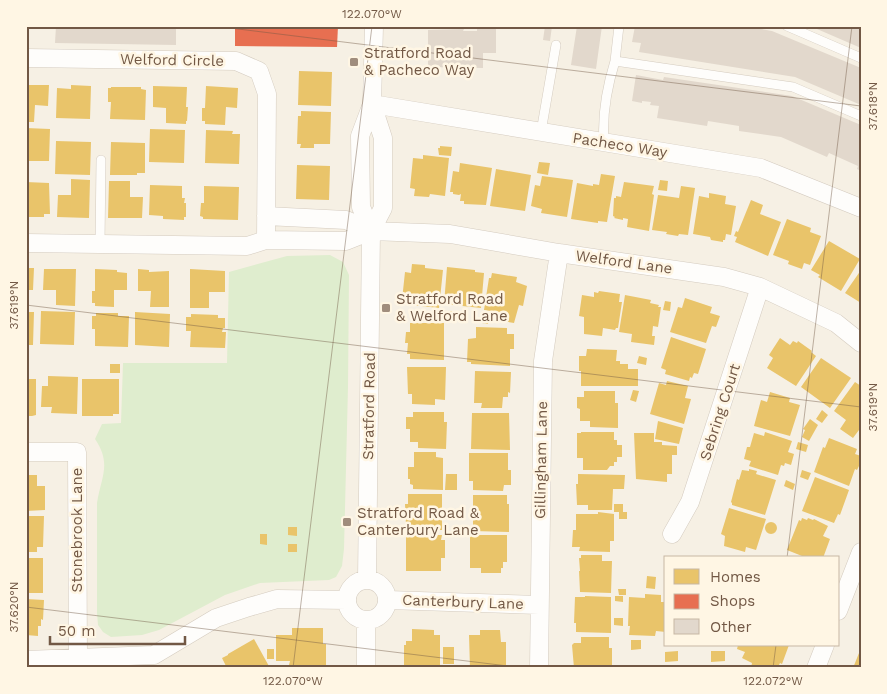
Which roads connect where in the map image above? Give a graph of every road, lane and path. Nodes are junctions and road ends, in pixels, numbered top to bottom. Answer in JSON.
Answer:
{"nodes":[{"id":1,"x":374,"y":26,"type":"edge"},
{"id":2,"x":619,"y":26,"type":"edge"},
{"id":3,"x":787,"y":26,"type":"edge"},
{"id":4,"x":556,"y":45,"type":"dead end"},
{"id":5,"x":26,"y":58,"type":"edge"},
{"id":6,"x":861,"y":58,"type":"edge"},
{"id":7,"x":615,"y":61,"type":"junction"},
{"id":8,"x":372,"y":104,"type":"junction"},
{"id":9,"x":861,"y":116,"type":"edge"},
{"id":10,"x":541,"y":132,"type":"junction"},
{"id":11,"x":604,"y":142,"type":"junction"},
{"id":12,"x":102,"y":160,"type":"dead end"},
{"id":13,"x":861,"y":208,"type":"edge"},
{"id":14,"x":266,"y":216,"type":"junction"},
{"id":15,"x":371,"y":232,"type":"junction"},
{"id":16,"x":266,"y":240,"type":"junction"},
{"id":17,"x":26,"y":243,"type":"edge"},
{"id":18,"x":100,"y":244,"type":"junction"},
{"id":19,"x":560,"y":253,"type":"junction"},
{"id":20,"x":760,"y":287,"type":"junction"},
{"id":21,"x":861,"y":343,"type":"edge"},
{"id":22,"x":26,"y":452,"type":"edge"},
{"id":23,"x":672,"y":534,"type":"dead end"},
{"id":24,"x":861,"y":552,"type":"edge"},
{"id":25,"x":367,"y":580,"type":"junction"},
{"id":26,"x":347,"y":600,"type":"junction"},
{"id":27,"x":388,"y":600,"type":"junction"},
{"id":28,"x":539,"y":605,"type":"junction"},
{"id":29,"x":840,"y":606,"type":"edge"},
{"id":30,"x":366,"y":620,"type":"junction"},
{"id":31,"x":825,"y":646,"type":"edge"},
{"id":32,"x":78,"y":659,"type":"junction"},
{"id":33,"x":26,"y":660,"type":"edge"},
{"id":34,"x":366,"y":668,"type":"edge"},
{"id":35,"x":539,"y":668,"type":"edge"},
{"id":36,"x":816,"y":668,"type":"edge"}],
"edges":[{"from":1,"to":8,"type":"street","name":"Stratford Road"},
{"from":2,"to":7,"type":"lane"},
{"from":3,"to":6,"type":"lane"},
{"from":4,"to":10,"type":"lane"},
{"from":5,"to":14,"type":"street","name":"Welford Circle"},
{"from":7,"to":9,"type":"lane"},
{"from":7,"to":11,"type":"lane"},
{"from":8,"to":10,"type":"street","name":"Pacheco Way"},
{"from":8,"to":15,"type":"street","name":"Stratford Road"},
{"from":10,"to":11,"type":"street","name":"Pacheco Way"},
{"from":11,"to":13,"type":"street","name":"Pacheco Way"},
{"from":12,"to":18,"type":"lane"},
{"from":14,"to":15,"type":"street"},
{"from":14,"to":16,"type":"street","name":"Welford Circle"},
{"from":15,"to":16,"type":"street"},
{"from":15,"to":19,"type":"street","name":"Welford Lane"},
{"from":15,"to":25,"type":"street","name":"Stratford Road"},
{"from":16,"to":18,"type":"street"},
{"from":17,"to":18,"type":"street"},
{"from":19,"to":20,"type":"street","name":"Welford Lane"},
{"from":19,"to":28,"type":"street","name":"Gillingham Lane"},
{"from":20,"to":21,"type":"street","name":"Welford Lane"},
{"from":20,"to":23,"type":"street","name":"Sebring Court"},
{"from":22,"to":32,"type":"street","name":"Stonebrook Lane"},
{"from":24,"to":29,"type":"street"},
{"from":25,"to":26,"type":"street"},
{"from":25,"to":27,"type":"street"},
{"from":26,"to":30,"type":"street"},
{"from":26,"to":32,"type":"street"},
{"from":27,"to":28,"type":"street","name":"Canterbury Lane"},
{"from":27,"to":30,"type":"street"},
{"from":28,"to":35,"type":"street","name":"Gillingham Lane"},
{"from":30,"to":34,"type":"street"},
{"from":31,"to":36,"type":"street"},
{"from":32,"to":33,"type":"street"}]}
